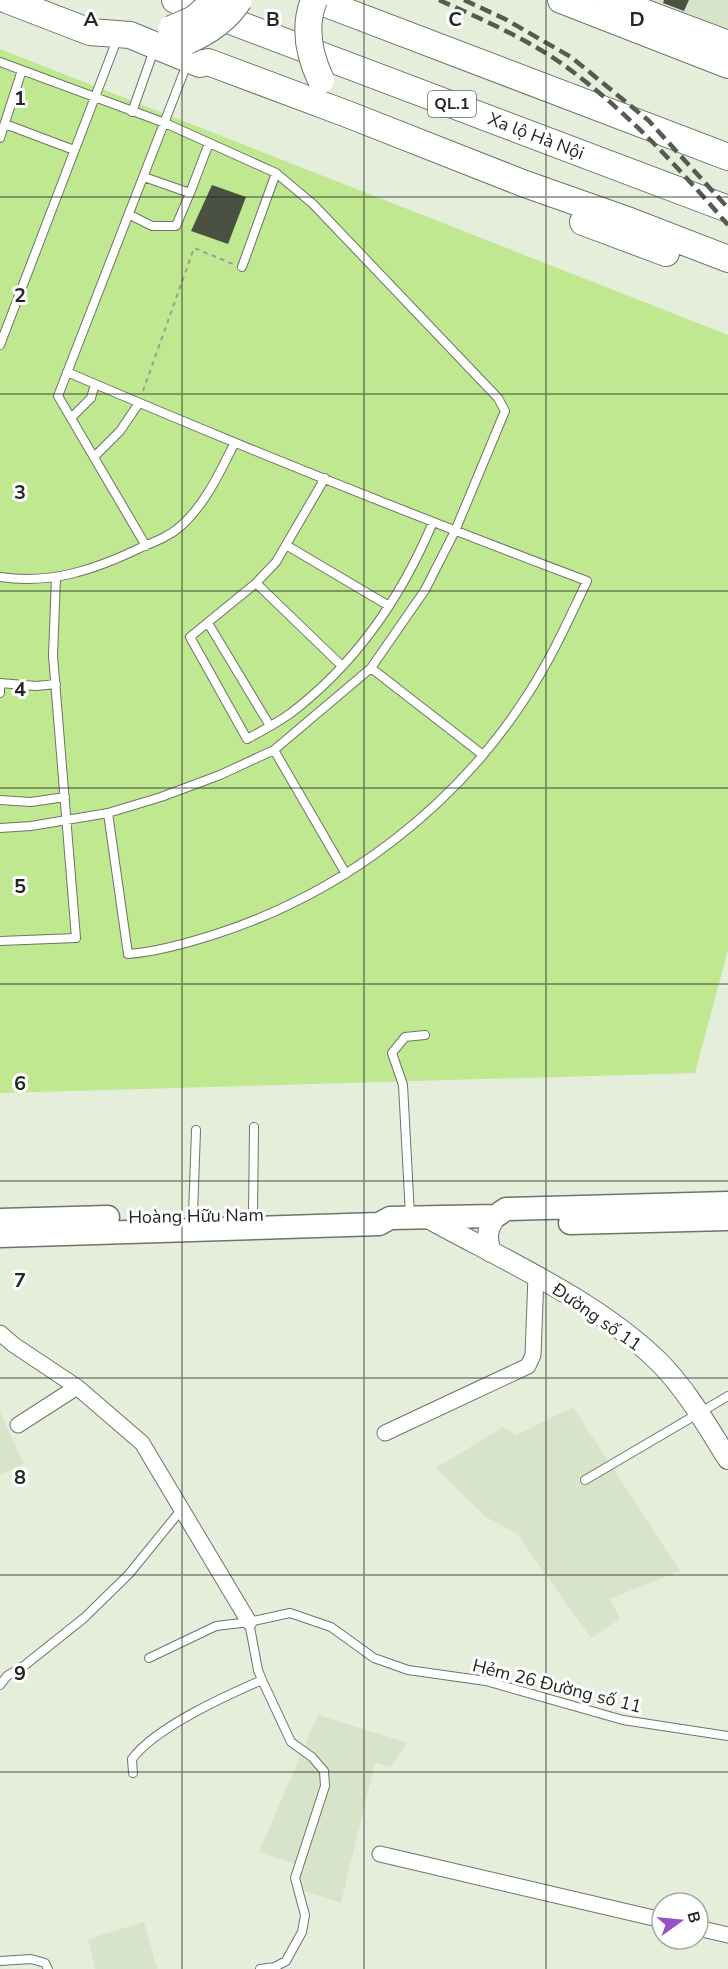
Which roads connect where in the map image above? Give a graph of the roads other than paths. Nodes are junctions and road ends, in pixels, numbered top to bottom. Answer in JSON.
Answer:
{"nodes":[{"id":1,"x":7,"y":0,"type":"edge"},
{"id":2,"x":55,"y":0,"type":"edge"},
{"id":3,"x":175,"y":0,"type":"edge"},
{"id":4,"x":216,"y":0,"type":"edge"},
{"id":5,"x":239,"y":0,"type":"edge"},
{"id":6,"x":315,"y":0,"type":"edge"},
{"id":7,"x":561,"y":0,"type":"edge"},
{"id":8,"x":615,"y":8,"type":"edge"},
{"id":9,"x":125,"y":34,"type":"junction"},
{"id":10,"x":728,"y":44,"type":"edge"},
{"id":11,"x":178,"y":48,"type":"junction"},
{"id":12,"x":0,"y":62,"type":"edge"},
{"id":13,"x":728,"y":65,"type":"edge"},
{"id":14,"x":22,"y":70,"type":"junction"},
{"id":15,"x":95,"y":98,"type":"junction"},
{"id":16,"x":132,"y":112,"type":"junction"},
{"id":17,"x":347,"y":114,"type":"junction"},
{"id":18,"x":165,"y":123,"type":"junction"},
{"id":19,"x":5,"y":124,"type":"junction"},
{"id":20,"x":0,"y":138,"type":"edge"},
{"id":21,"x":209,"y":143,"type":"junction"},
{"id":22,"x":74,"y":150,"type":"junction"},
{"id":23,"x":728,"y":157,"type":"edge"},
{"id":24,"x":276,"y":173,"type":"junction"},
{"id":25,"x":144,"y":177,"type":"junction"},
{"id":26,"x":190,"y":193,"type":"junction"},
{"id":27,"x":570,"y":208,"type":"junction"},
{"id":28,"x":728,"y":209,"type":"edge"},
{"id":29,"x":130,"y":215,"type":"junction"},
{"id":30,"x":728,"y":259,"type":"edge"},
{"id":31,"x":242,"y":267,"type":"road end"},
{"id":32,"x":728,"y":275,"type":"edge"},
{"id":33,"x":0,"y":345,"type":"edge"},
{"id":34,"x":67,"y":372,"type":"junction"},
{"id":35,"x":95,"y":384,"type":"junction"},
{"id":36,"x":139,"y":403,"type":"junction"},
{"id":37,"x":71,"y":418,"type":"junction"},
{"id":38,"x":234,"y":444,"type":"junction"},
{"id":39,"x":94,"y":457,"type":"junction"},
{"id":40,"x":325,"y":478,"type":"junction"},
{"id":41,"x":433,"y":522,"type":"junction"},
{"id":42,"x":454,"y":531,"type":"junction"},
{"id":43,"x":286,"y":545,"type":"junction"},
{"id":44,"x":146,"y":546,"type":"junction"},
{"id":45,"x":0,"y":577,"type":"edge"},
{"id":46,"x":56,"y":577,"type":"junction"},
{"id":47,"x":256,"y":583,"type":"junction"},
{"id":48,"x":389,"y":606,"type":"junction"},
{"id":49,"x":208,"y":623,"type":"junction"},
{"id":50,"x":342,"y":666,"type":"junction"},
{"id":51,"x":371,"y":668,"type":"junction"},
{"id":52,"x":0,"y":683,"type":"edge"},
{"id":53,"x":56,"y":684,"type":"junction"},
{"id":54,"x":0,"y":693,"type":"edge"},
{"id":55,"x":270,"y":726,"type":"junction"},
{"id":56,"x":273,"y":750,"type":"junction"},
{"id":57,"x":483,"y":755,"type":"junction"},
{"id":58,"x":65,"y":797,"type":"junction"},
{"id":59,"x":0,"y":800,"type":"edge"},
{"id":60,"x":108,"y":813,"type":"junction"},
{"id":61,"x":67,"y":821,"type":"junction"},
{"id":62,"x":0,"y":828,"type":"edge"},
{"id":63,"x":346,"y":874,"type":"junction"},
{"id":64,"x":0,"y":941,"type":"edge"},
{"id":65,"x":425,"y":1035,"type":"dead end"},
{"id":66,"x":254,"y":1127,"type":"dead end"},
{"id":67,"x":196,"y":1130,"type":"dead end"},
{"id":68,"x":728,"y":1203,"type":"edge"},
{"id":69,"x":193,"y":1215,"type":"junction"},
{"id":70,"x":253,"y":1215,"type":"junction"},
{"id":71,"x":496,"y":1216,"type":"junction"},
{"id":72,"x":409,"y":1218,"type":"junction"},
{"id":73,"x":0,"y":1220,"type":"edge"},
{"id":74,"x":728,"y":1220,"type":"edge"},
{"id":75,"x":0,"y":1236,"type":"edge"},
{"id":76,"x":491,"y":1252,"type":"junction"},
{"id":77,"x":537,"y":1276,"type":"junction"},
{"id":78,"x":0,"y":1333,"type":"edge"},
{"id":79,"x":77,"y":1387,"type":"junction"},
{"id":80,"x":728,"y":1395,"type":"edge"},
{"id":81,"x":700,"y":1414,"type":"junction"},
{"id":82,"x":18,"y":1425,"type":"dead end"},
{"id":83,"x":385,"y":1432,"type":"dead end"},
{"id":84,"x":728,"y":1459,"type":"edge"},
{"id":85,"x":585,"y":1480,"type":"dead end"},
{"id":86,"x":181,"y":1510,"type":"junction"},
{"id":87,"x":249,"y":1622,"type":"junction"},
{"id":88,"x":149,"y":1658,"type":"dead end"},
{"id":89,"x":262,"y":1680,"type":"junction"},
{"id":90,"x":0,"y":1685,"type":"edge"},
{"id":91,"x":728,"y":1736,"type":"edge"},
{"id":92,"x":133,"y":1773,"type":"dead end"},
{"id":93,"x":380,"y":1854,"type":"dead end"},
{"id":94,"x":650,"y":1917,"type":"edge"},
{"id":95,"x":710,"y":1931,"type":"edge"},
{"id":96,"x":728,"y":1935,"type":"edge"},
{"id":97,"x":0,"y":1961,"type":"edge"},
{"id":98,"x":48,"y":1969,"type":"edge"},
{"id":99,"x":260,"y":1969,"type":"edge"}],
"edges":[{"from":1,"to":9,"type":"highway"},
{"from":2,"to":9,"type":"highway"},
{"from":3,"to":28,"type":"highway","name":"Xa lộ Hà Nội","number":"QL.1"},
{"from":4,"to":11,"type":"highway","bridge":true},
{"from":5,"to":11,"type":"highway","bridge":true},
{"from":6,"to":17,"type":"highway","bridge":true},
{"from":6,"to":23,"type":"highway"},
{"from":7,"to":8,"type":"highway"},
{"from":8,"to":10,"type":"highway"},
{"from":8,"to":13,"type":"highway"},
{"from":9,"to":11,"type":"highway"},
{"from":9,"to":15,"type":"lane"},
{"from":11,"to":16,"type":"lane"},
{"from":11,"to":17,"type":"highway","number":"QL.1"},
{"from":11,"to":18,"type":"lane"},
{"from":11,"to":27,"type":"highway","number":"QL.1"},
{"from":12,"to":14,"type":"lane"},
{"from":14,"to":15,"type":"lane"},
{"from":14,"to":19,"type":"lane"},
{"from":15,"to":16,"type":"lane"},
{"from":15,"to":22,"type":"lane"},
{"from":16,"to":18,"type":"lane"},
{"from":17,"to":27,"type":"highway","number":"QL.1"},
{"from":18,"to":21,"type":"lane"},
{"from":18,"to":25,"type":"lane"},
{"from":19,"to":20,"type":"lane"},
{"from":19,"to":22,"type":"lane"},
{"from":21,"to":24,"type":"lane"},
{"from":21,"to":26,"type":"lane"},
{"from":22,"to":33,"type":"lane"},
{"from":24,"to":31,"type":"lane"},
{"from":24,"to":42,"type":"lane"},
{"from":25,"to":26,"type":"lane"},
{"from":25,"to":29,"type":"lane"},
{"from":26,"to":29,"type":"lane"},
{"from":27,"to":30,"type":"highway","number":"QL.1"},
{"from":27,"to":32,"type":"highway","number":"QL.1"},
{"from":29,"to":34,"type":"lane"},
{"from":34,"to":35,"type":"lane"},
{"from":34,"to":37,"type":"lane"},
{"from":35,"to":36,"type":"lane"},
{"from":35,"to":37,"type":"lane"},
{"from":36,"to":38,"type":"lane"},
{"from":36,"to":39,"type":"lane"},
{"from":37,"to":39,"type":"lane"},
{"from":38,"to":40,"type":"lane"},
{"from":38,"to":44,"type":"lane"},
{"from":39,"to":44,"type":"lane"},
{"from":40,"to":41,"type":"lane"},
{"from":40,"to":43,"type":"lane"},
{"from":41,"to":42,"type":"lane"},
{"from":41,"to":48,"type":"lane"},
{"from":42,"to":51,"type":"lane"},
{"from":42,"to":57,"type":"lane"},
{"from":43,"to":47,"type":"lane"},
{"from":43,"to":48,"type":"lane"},
{"from":44,"to":46,"type":"lane"},
{"from":45,"to":46,"type":"lane"},
{"from":46,"to":53,"type":"lane"},
{"from":47,"to":49,"type":"lane"},
{"from":47,"to":50,"type":"lane"},
{"from":48,"to":50,"type":"lane"},
{"from":49,"to":55,"type":"lane"},
{"from":49,"to":55,"type":"lane"},
{"from":50,"to":55,"type":"lane"},
{"from":51,"to":56,"type":"lane"},
{"from":51,"to":57,"type":"lane"},
{"from":52,"to":53,"type":"lane"},
{"from":52,"to":54,"type":"lane"},
{"from":53,"to":58,"type":"lane"},
{"from":56,"to":60,"type":"lane"},
{"from":56,"to":63,"type":"lane"},
{"from":57,"to":63,"type":"lane"},
{"from":58,"to":59,"type":"lane"},
{"from":58,"to":61,"type":"lane"},
{"from":60,"to":61,"type":"lane"},
{"from":60,"to":63,"type":"lane"},
{"from":61,"to":62,"type":"lane"},
{"from":61,"to":64,"type":"lane"},
{"from":65,"to":72,"type":"lane"},
{"from":66,"to":70,"type":"lane"},
{"from":67,"to":69,"type":"lane"},
{"from":68,"to":71,"type":"main road","name":"Hoàng Hữu Nam"},
{"from":69,"to":70,"type":"main road","name":"Hoàng Hữu Nam"},
{"from":69,"to":73,"type":"main road","name":"Hoàng Hữu Nam"},
{"from":70,"to":72,"type":"main road","name":"Hoàng Hữu Nam"},
{"from":71,"to":72,"type":"main road","name":"Hoàng Hữu Nam"},
{"from":71,"to":74,"type":"main road","name":"Hoàng Hữu Nam"},
{"from":71,"to":76,"type":"street"},
{"from":72,"to":75,"type":"main road","name":"Hoàng Hữu Nam"},
{"from":72,"to":76,"type":"street","name":"Đường số 11"},
{"from":76,"to":77,"type":"street","name":"Đường số 11"},
{"from":77,"to":81,"type":"street","name":"Đường số 11"},
{"from":77,"to":83,"type":"street"},
{"from":78,"to":79,"type":"street"},
{"from":79,"to":82,"type":"street"},
{"from":79,"to":86,"type":"street"},
{"from":80,"to":81,"type":"lane"},
{"from":81,"to":84,"type":"street","name":"Đường số 11"},
{"from":81,"to":85,"type":"lane"},
{"from":86,"to":87,"type":"street"},
{"from":86,"to":90,"type":"lane"},
{"from":87,"to":88,"type":"lane","name":"Hẻm 26 Đường số 11"},
{"from":87,"to":89,"type":"lane"},
{"from":87,"to":91,"type":"lane","name":"Hẻm 26 Đường số 11"},
{"from":89,"to":92,"type":"lane"},
{"from":89,"to":99,"type":"lane"},
{"from":93,"to":94,"type":"street"},
{"from":95,"to":96,"type":"street"},
{"from":97,"to":98,"type":"lane"}]}
